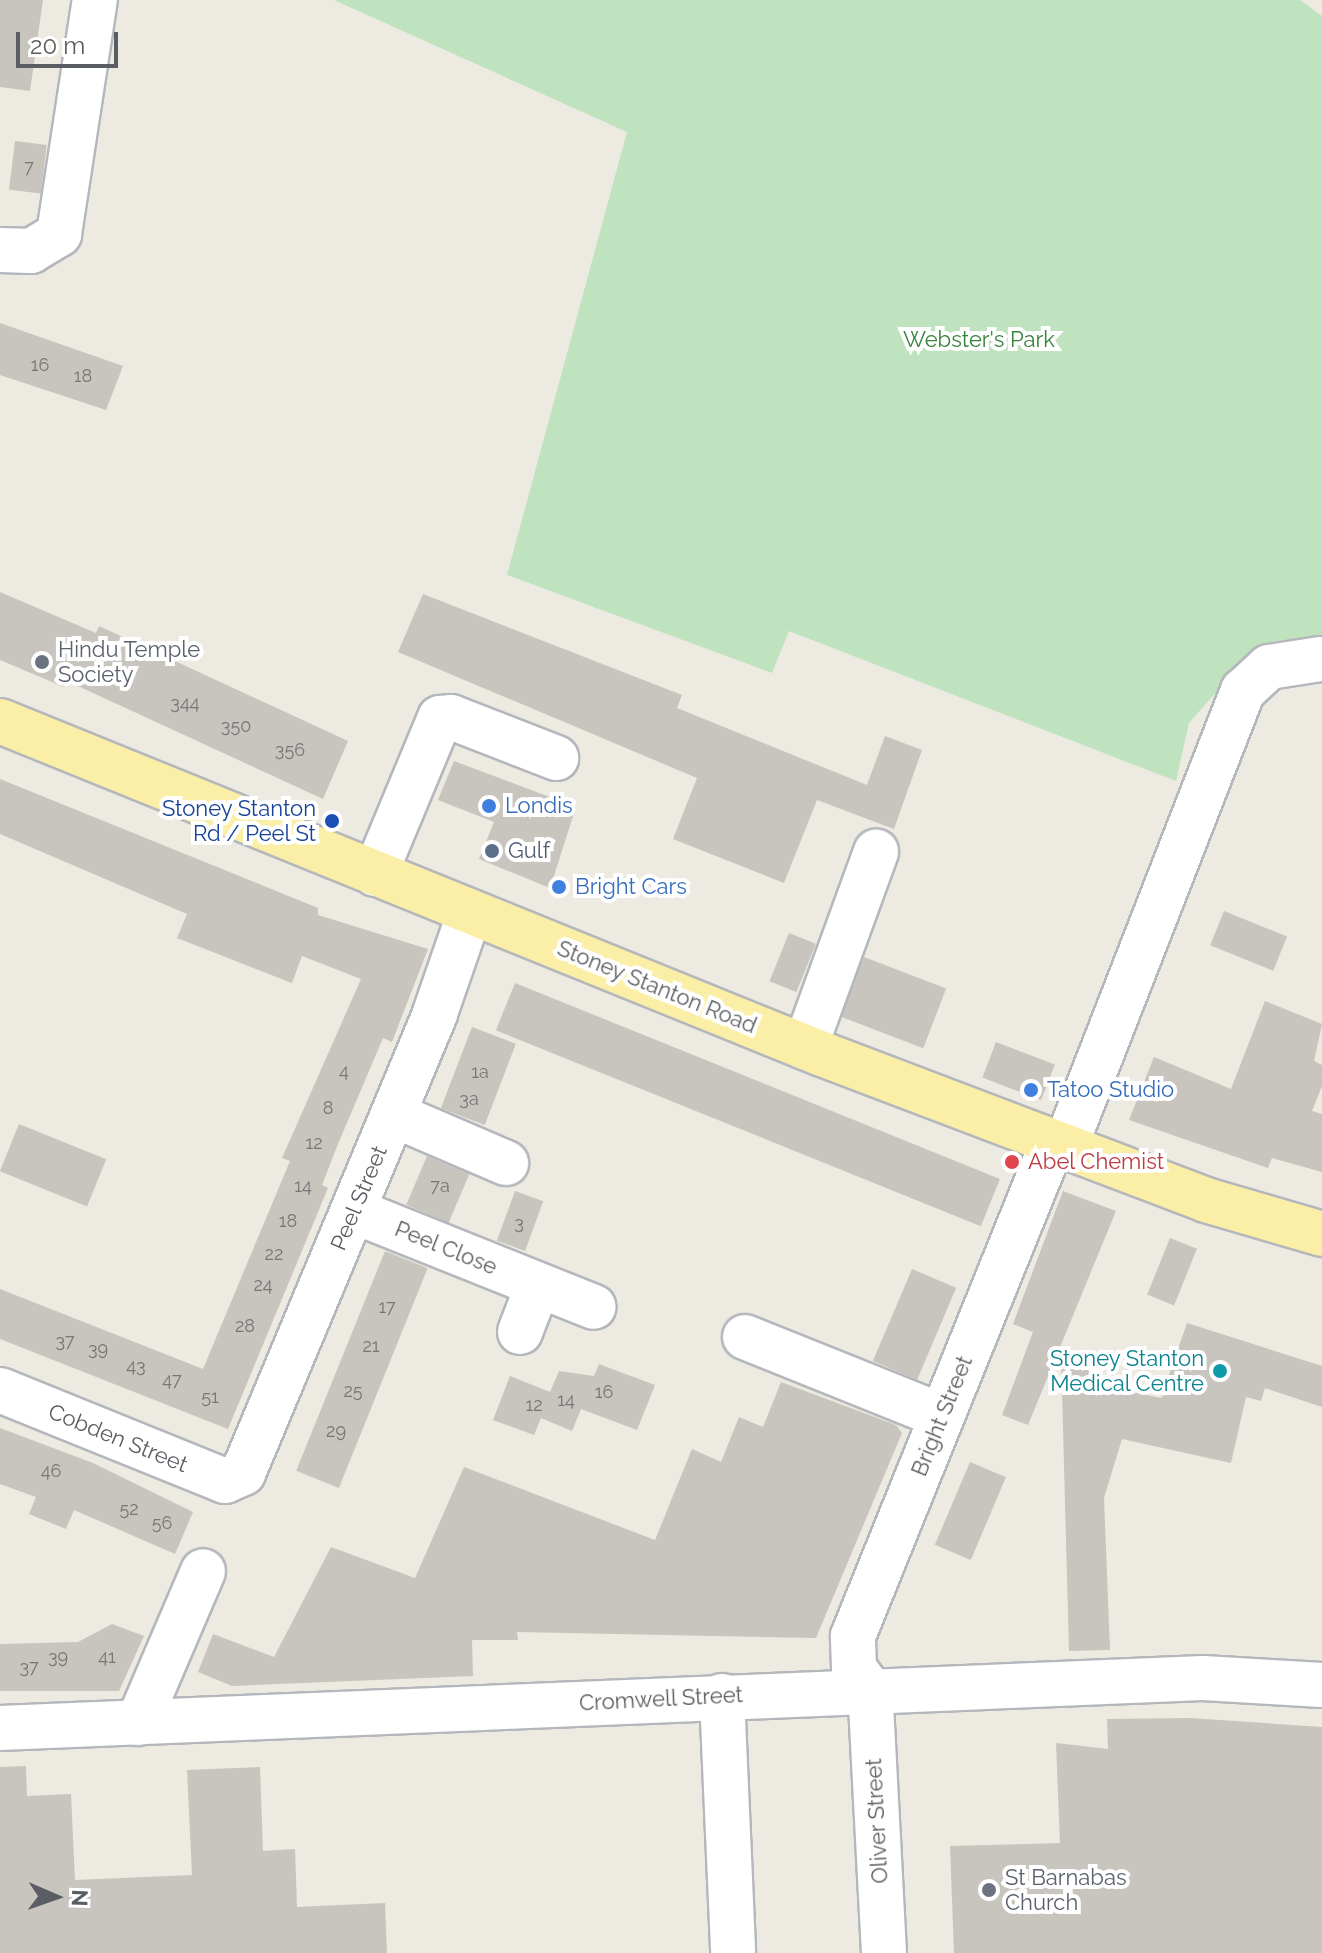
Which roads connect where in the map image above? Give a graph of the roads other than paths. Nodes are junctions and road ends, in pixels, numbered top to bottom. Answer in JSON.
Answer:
{"nodes":[{"id":1,"x":95,"y":0,"type":"edge"},
{"id":2,"x":0,"y":250,"type":"edge"},
{"id":3,"x":1320,"y":659,"type":"dead end"},
{"id":4,"x":0,"y":721,"type":"edge"},
{"id":5,"x":556,"y":758,"type":"dead end"},
{"id":6,"x":876,"y":852,"type":"dead end"},
{"id":7,"x":375,"y":874,"type":"junction"},
{"id":8,"x":470,"y":912,"type":"junction"},
{"id":9,"x":805,"y":1047,"type":"junction"},
{"id":10,"x":394,"y":1115,"type":"junction"},
{"id":11,"x":1059,"y":1144,"type":"junction"},
{"id":12,"x":506,"y":1163,"type":"dead end"},
{"id":13,"x":354,"y":1211,"type":"junction"},
{"id":14,"x":1322,"y":1234,"type":"edge"},
{"id":15,"x":538,"y":1285,"type":"junction"},
{"id":16,"x":594,"y":1307,"type":"dead end"},
{"id":17,"x":520,"y":1332,"type":"dead end"},
{"id":18,"x":745,"y":1337,"type":"dead end"},
{"id":19,"x":0,"y":1390,"type":"edge"},
{"id":20,"x":942,"y":1416,"type":"junction"},
{"id":21,"x":236,"y":1478,"type":"joint"},
{"id":22,"x":203,"y":1571,"type":"dead end"},
{"id":23,"x":1322,"y":1685,"type":"edge"},
{"id":24,"x":870,"y":1690,"type":"junction"},
{"id":25,"x":722,"y":1696,"type":"junction"},
{"id":26,"x":138,"y":1723,"type":"junction"},
{"id":27,"x":0,"y":1728,"type":"edge"},
{"id":28,"x":733,"y":1951,"type":"edge"},
{"id":29,"x":884,"y":1953,"type":"edge"}],
"edges":[{"from":1,"to":2,"type":"street"},
{"from":3,"to":11,"type":"street","name":"Bright Street"},
{"from":4,"to":7,"type":"main road","name":"Stoney Stanton Road"},
{"from":5,"to":7,"type":"street"},
{"from":6,"to":9,"type":"street"},
{"from":7,"to":8,"type":"main road","name":"Stoney Stanton Road"},
{"from":8,"to":9,"type":"main road","name":"Stoney Stanton Road"},
{"from":8,"to":10,"type":"street","name":"Peel Street"},
{"from":9,"to":11,"type":"main road","name":"Stoney Stanton Road"},
{"from":10,"to":12,"type":"street"},
{"from":10,"to":13,"type":"street","name":"Peel Street"},
{"from":11,"to":14,"type":"main road","name":"Stoney Stanton Road"},
{"from":11,"to":20,"type":"street","name":"Bright Street"},
{"from":13,"to":15,"type":"street","name":"Peel Close"},
{"from":13,"to":21,"type":"street","name":"Peel Street"},
{"from":15,"to":16,"type":"street","name":"Peel Close"},
{"from":15,"to":17,"type":"street"},
{"from":18,"to":20,"type":"street"},
{"from":19,"to":21,"type":"street","name":"Cobden Street"},
{"from":20,"to":24,"type":"street","name":"Bright Street"},
{"from":22,"to":26,"type":"street"},
{"from":23,"to":24,"type":"street","name":"Cromwell Street"},
{"from":24,"to":25,"type":"street","name":"Cromwell Street"},
{"from":24,"to":29,"type":"street","name":"Oliver Street"},
{"from":25,"to":26,"type":"street","name":"Cromwell Street"},
{"from":25,"to":28,"type":"street"},
{"from":26,"to":27,"type":"street","name":"Cromwell Street"}]}
